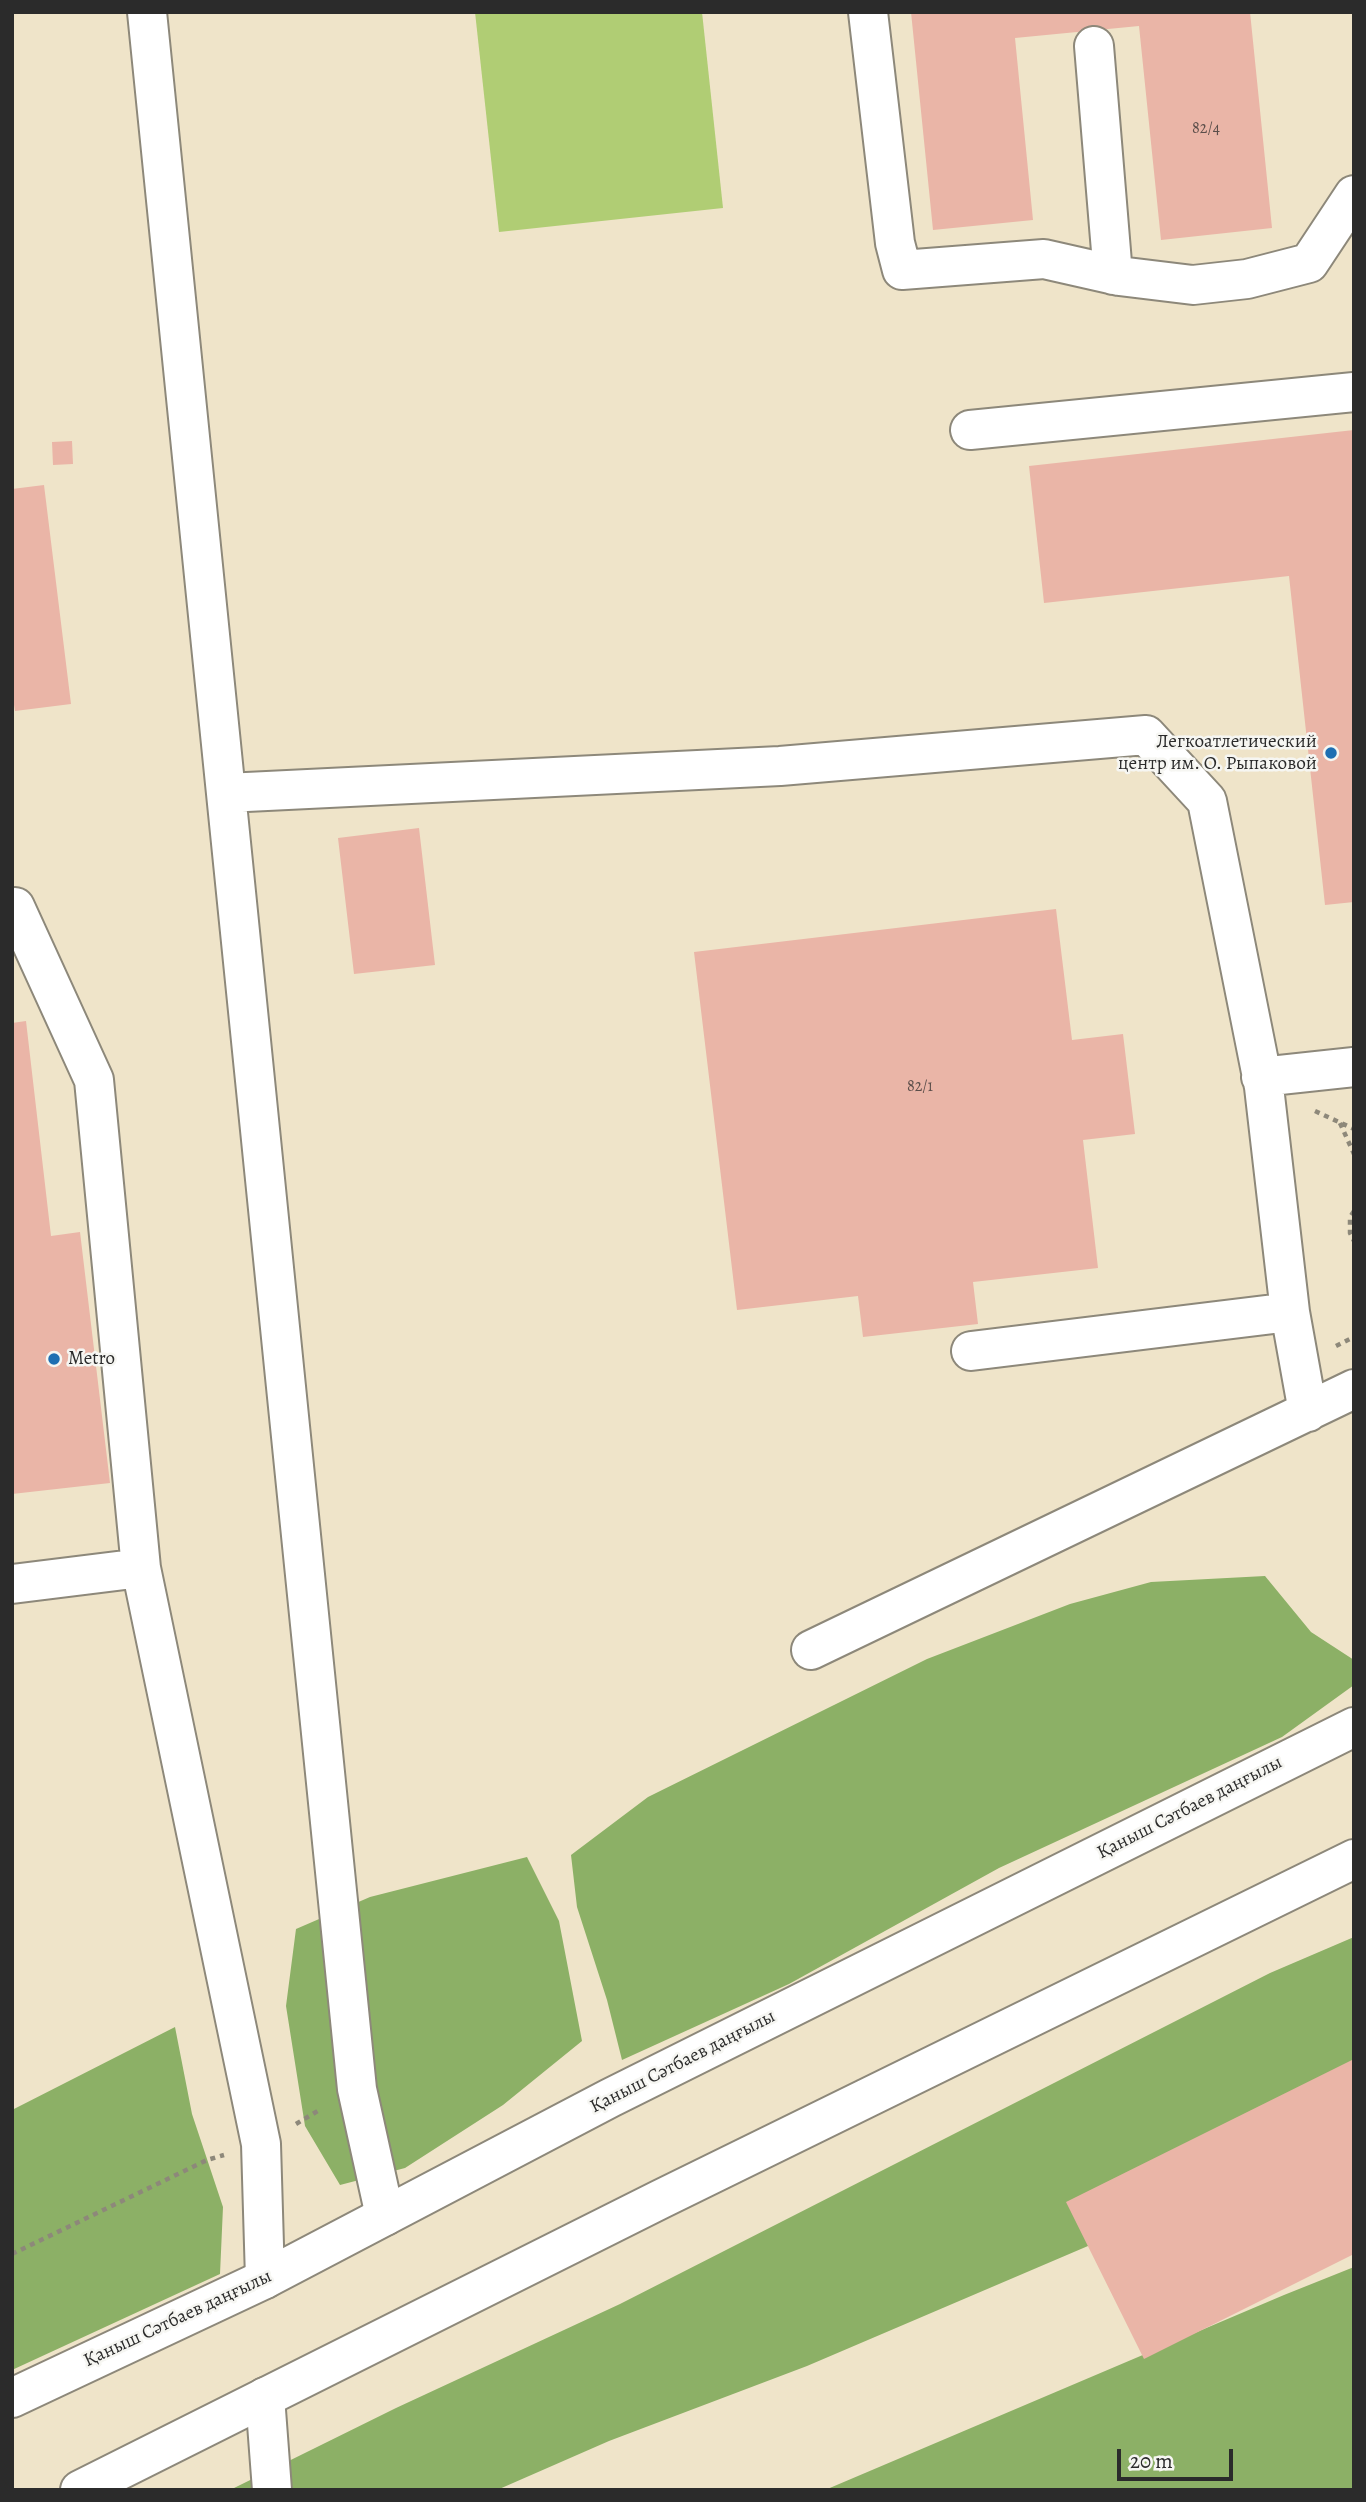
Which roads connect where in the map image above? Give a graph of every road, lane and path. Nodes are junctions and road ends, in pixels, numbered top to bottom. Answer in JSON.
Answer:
{"nodes":[{"id":1,"x":147,"y":12,"type":"edge"},
{"id":2,"x":868,"y":12,"type":"edge"},
{"id":3,"x":1094,"y":46,"type":"dead end"},
{"id":4,"x":1354,"y":195,"type":"edge"},
{"id":5,"x":1113,"y":275,"type":"junction"},
{"id":6,"x":1354,"y":392,"type":"edge"},
{"id":7,"x":970,"y":430,"type":"dead end"},
{"id":8,"x":226,"y":793,"type":"junction"},
{"id":9,"x":12,"y":908,"type":"edge"},
{"id":10,"x":1354,"y":1067,"type":"edge"},
{"id":11,"x":1261,"y":1077,"type":"junction"},
{"id":12,"x":1340,"y":1122,"type":"dead end"},
{"id":13,"x":1354,"y":1154,"type":"edge"},
{"id":14,"x":1354,"y":1211,"type":"edge"},
{"id":15,"x":1354,"y":1241,"type":"edge"},
{"id":16,"x":1290,"y":1312,"type":"junction"},
{"id":17,"x":971,"y":1351,"type":"dead end"},
{"id":18,"x":1354,"y":1389,"type":"edge"},
{"id":19,"x":1308,"y":1412,"type":"junction"},
{"id":20,"x":141,"y":1568,"type":"junction"},
{"id":21,"x":12,"y":1584,"type":"edge"},
{"id":22,"x":811,"y":1650,"type":"dead end"},
{"id":23,"x":1354,"y":1727,"type":"edge"},
{"id":24,"x":1354,"y":1859,"type":"edge"},
{"id":25,"x":357,"y":2089,"type":"junction"},
{"id":26,"x":261,"y":2144,"type":"junction"},
{"id":27,"x":385,"y":2216,"type":"junction"},
{"id":28,"x":12,"y":2254,"type":"edge"},
{"id":29,"x":265,"y":2279,"type":"junction"},
{"id":30,"x":265,"y":2397,"type":"junction"},
{"id":31,"x":12,"y":2398,"type":"edge"},
{"id":32,"x":80,"y":2490,"type":"edge"},
{"id":33,"x":272,"y":2490,"type":"edge"}],
"edges":[{"from":1,"to":8,"type":"main road"},
{"from":2,"to":5,"type":"main road"},
{"from":3,"to":5,"type":"main road"},
{"from":4,"to":5,"type":"main road"},
{"from":6,"to":7,"type":"main road"},
{"from":8,"to":11,"type":"main road"},
{"from":8,"to":25,"type":"main road"},
{"from":9,"to":20,"type":"main road"},
{"from":10,"to":11,"type":"main road"},
{"from":11,"to":16,"type":"main road"},
{"from":12,"to":13,"type":"path"},
{"from":14,"to":15,"type":"path"},
{"from":16,"to":17,"type":"main road"},
{"from":16,"to":19,"type":"main road"},
{"from":18,"to":19,"type":"main road"},
{"from":19,"to":22,"type":"main road"},
{"from":20,"to":21,"type":"main road"},
{"from":20,"to":26,"type":"main road"},
{"from":23,"to":27,"type":"main road","name":"Қаныш Сәтбаев даңғылы"},
{"from":24,"to":30,"type":"main road"},
{"from":25,"to":26,"type":"path"},
{"from":25,"to":27,"type":"main road"},
{"from":26,"to":28,"type":"path"},
{"from":26,"to":29,"type":"main road"},
{"from":27,"to":29,"type":"main road","name":"Қаныш Сәтбаев даңғылы"},
{"from":29,"to":31,"type":"main road","name":"Қаныш Сәтбаев даңғылы"},
{"from":30,"to":32,"type":"main road"},
{"from":30,"to":33,"type":"main road"}]}
